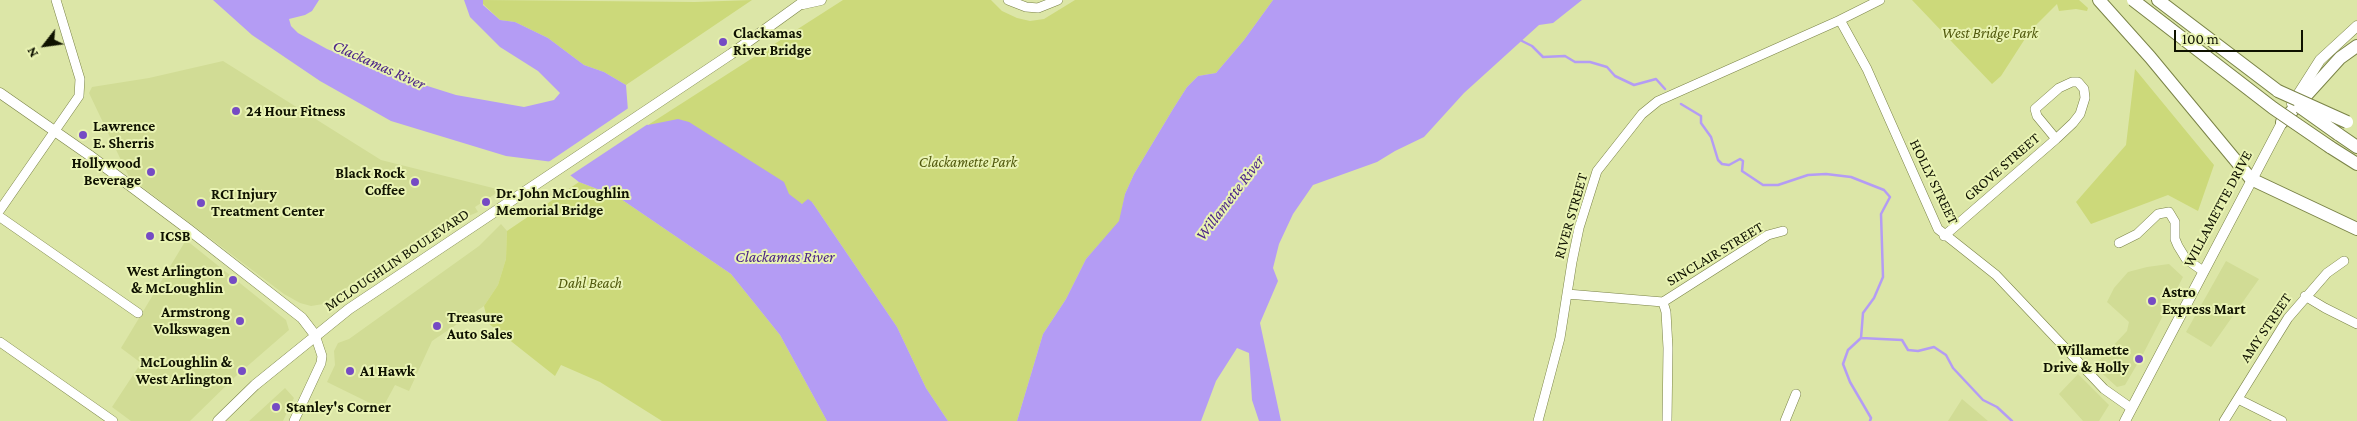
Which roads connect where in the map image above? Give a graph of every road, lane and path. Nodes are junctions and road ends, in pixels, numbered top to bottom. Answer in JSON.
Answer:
{"nodes":[{"id":1,"x":56,"y":0,"type":"edge"},
{"id":2,"x":821,"y":0,"type":"edge"},
{"id":3,"x":1008,"y":0,"type":"edge"},
{"id":4,"x":1058,"y":0,"type":"edge"},
{"id":5,"x":1880,"y":0,"type":"edge"},
{"id":6,"x":2099,"y":0,"type":"edge"},
{"id":7,"x":2133,"y":0,"type":"edge"},
{"id":8,"x":2158,"y":0,"type":"edge"},
{"id":9,"x":804,"y":2,"type":"edge"},
{"id":10,"x":1840,"y":20,"type":"junction"},
{"id":11,"x":2357,"y":26,"type":"edge"},
{"id":12,"x":2357,"y":46,"type":"edge"},
{"id":13,"x":2278,"y":91,"type":"junction"},
{"id":14,"x":0,"y":93,"type":"edge"},
{"id":15,"x":2282,"y":122,"type":"junction"},
{"id":16,"x":2352,"y":124,"type":"edge"},
{"id":17,"x":55,"y":132,"type":"junction"},
{"id":18,"x":2056,"y":139,"type":"junction"},
{"id":19,"x":2357,"y":146,"type":"edge"},
{"id":20,"x":2357,"y":164,"type":"edge"},
{"id":21,"x":2251,"y":179,"type":"junction"},
{"id":22,"x":0,"y":210,"type":"edge"},
{"id":23,"x":0,"y":217,"type":"edge"},
{"id":24,"x":2357,"y":229,"type":"edge"},
{"id":25,"x":1783,"y":231,"type":"dead end"},
{"id":26,"x":1944,"y":236,"type":"junction"},
{"id":27,"x":2119,"y":243,"type":"dead end"},
{"id":28,"x":2344,"y":262,"type":"dead end"},
{"id":29,"x":2203,"y":270,"type":"junction"},
{"id":30,"x":1567,"y":294,"type":"junction"},
{"id":31,"x":2305,"y":296,"type":"junction"},
{"id":32,"x":1663,"y":302,"type":"junction"},
{"id":33,"x":138,"y":313,"type":"dead end"},
{"id":34,"x":2357,"y":324,"type":"edge"},
{"id":35,"x":315,"y":335,"type":"junction"},
{"id":36,"x":0,"y":342,"type":"edge"},
{"id":37,"x":1796,"y":394,"type":"dead end"},
{"id":38,"x":2238,"y":400,"type":"junction"},
{"id":39,"x":2131,"y":408,"type":"junction"},
{"id":40,"x":113,"y":421,"type":"edge"},
{"id":41,"x":218,"y":421,"type":"edge"},
{"id":42,"x":294,"y":421,"type":"edge"},
{"id":43,"x":1538,"y":421,"type":"edge"},
{"id":44,"x":1667,"y":421,"type":"edge"},
{"id":45,"x":1785,"y":421,"type":"edge"},
{"id":46,"x":2125,"y":421,"type":"edge"},
{"id":47,"x":2224,"y":421,"type":"edge"},
{"id":48,"x":2282,"y":421,"type":"edge"}],
"edges":[{"from":1,"to":17,"type":"street"},
{"from":2,"to":9,"type":"main road","name":"MCLOUGHLIN BOULEVARD"},
{"from":3,"to":4,"type":"street"},
{"from":5,"to":10,"type":"street","name":"RIVER STREET"},
{"from":6,"to":21,"type":"highway"},
{"from":7,"to":20,"type":"highway","bridge":true},
{"from":8,"to":13,"type":"highway"},
{"from":9,"to":35,"type":"main road","name":"MCLOUGHLIN BOULEVARD"},
{"from":10,"to":26,"type":"street","name":"HOLLY STREET"},
{"from":10,"to":30,"type":"street","name":"RIVER STREET"},
{"from":11,"to":15,"type":"main road","name":"WILLAMETTE DRIVE"},
{"from":12,"to":15,"type":"highway"},
{"from":13,"to":16,"type":"highway","bridge":true},
{"from":13,"to":19,"type":"highway","bridge":true},
{"from":14,"to":17,"type":"main road"},
{"from":15,"to":21,"type":"main road","name":"WILLAMETTE DRIVE"},
{"from":17,"to":22,"type":"street"},
{"from":17,"to":35,"type":"main road"},
{"from":18,"to":18,"type":"street","name":"GROVE STREET"},
{"from":18,"to":26,"type":"street","name":"GROVE STREET"},
{"from":21,"to":24,"type":"highway"},
{"from":21,"to":29,"type":"main road","name":"WILLAMETTE DRIVE"},
{"from":23,"to":33,"type":"street"},
{"from":25,"to":32,"type":"street","name":"SINCLAIR STREET"},
{"from":26,"to":39,"type":"street","name":"HOLLY STREET"},
{"from":27,"to":29,"type":"street"},
{"from":28,"to":31,"type":"street","name":"AMY STREET"},
{"from":29,"to":39,"type":"main road","name":"WILLAMETTE DRIVE"},
{"from":30,"to":32,"type":"street"},
{"from":30,"to":43,"type":"street","name":"RIVER STREET"},
{"from":31,"to":34,"type":"street"},
{"from":31,"to":38,"type":"street","name":"AMY STREET"},
{"from":32,"to":44,"type":"street","name":"SINCLAIR STREET"},
{"from":35,"to":41,"type":"main road","name":"MCLOUGHLIN BOULEVARD"},
{"from":35,"to":42,"type":"street"},
{"from":36,"to":40,"type":"street"},
{"from":37,"to":45,"type":"street"},
{"from":38,"to":47,"type":"street","name":"AMY STREET"},
{"from":38,"to":48,"type":"street"},
{"from":39,"to":46,"type":"main road","name":"WILLAMETTE DRIVE"}]}
